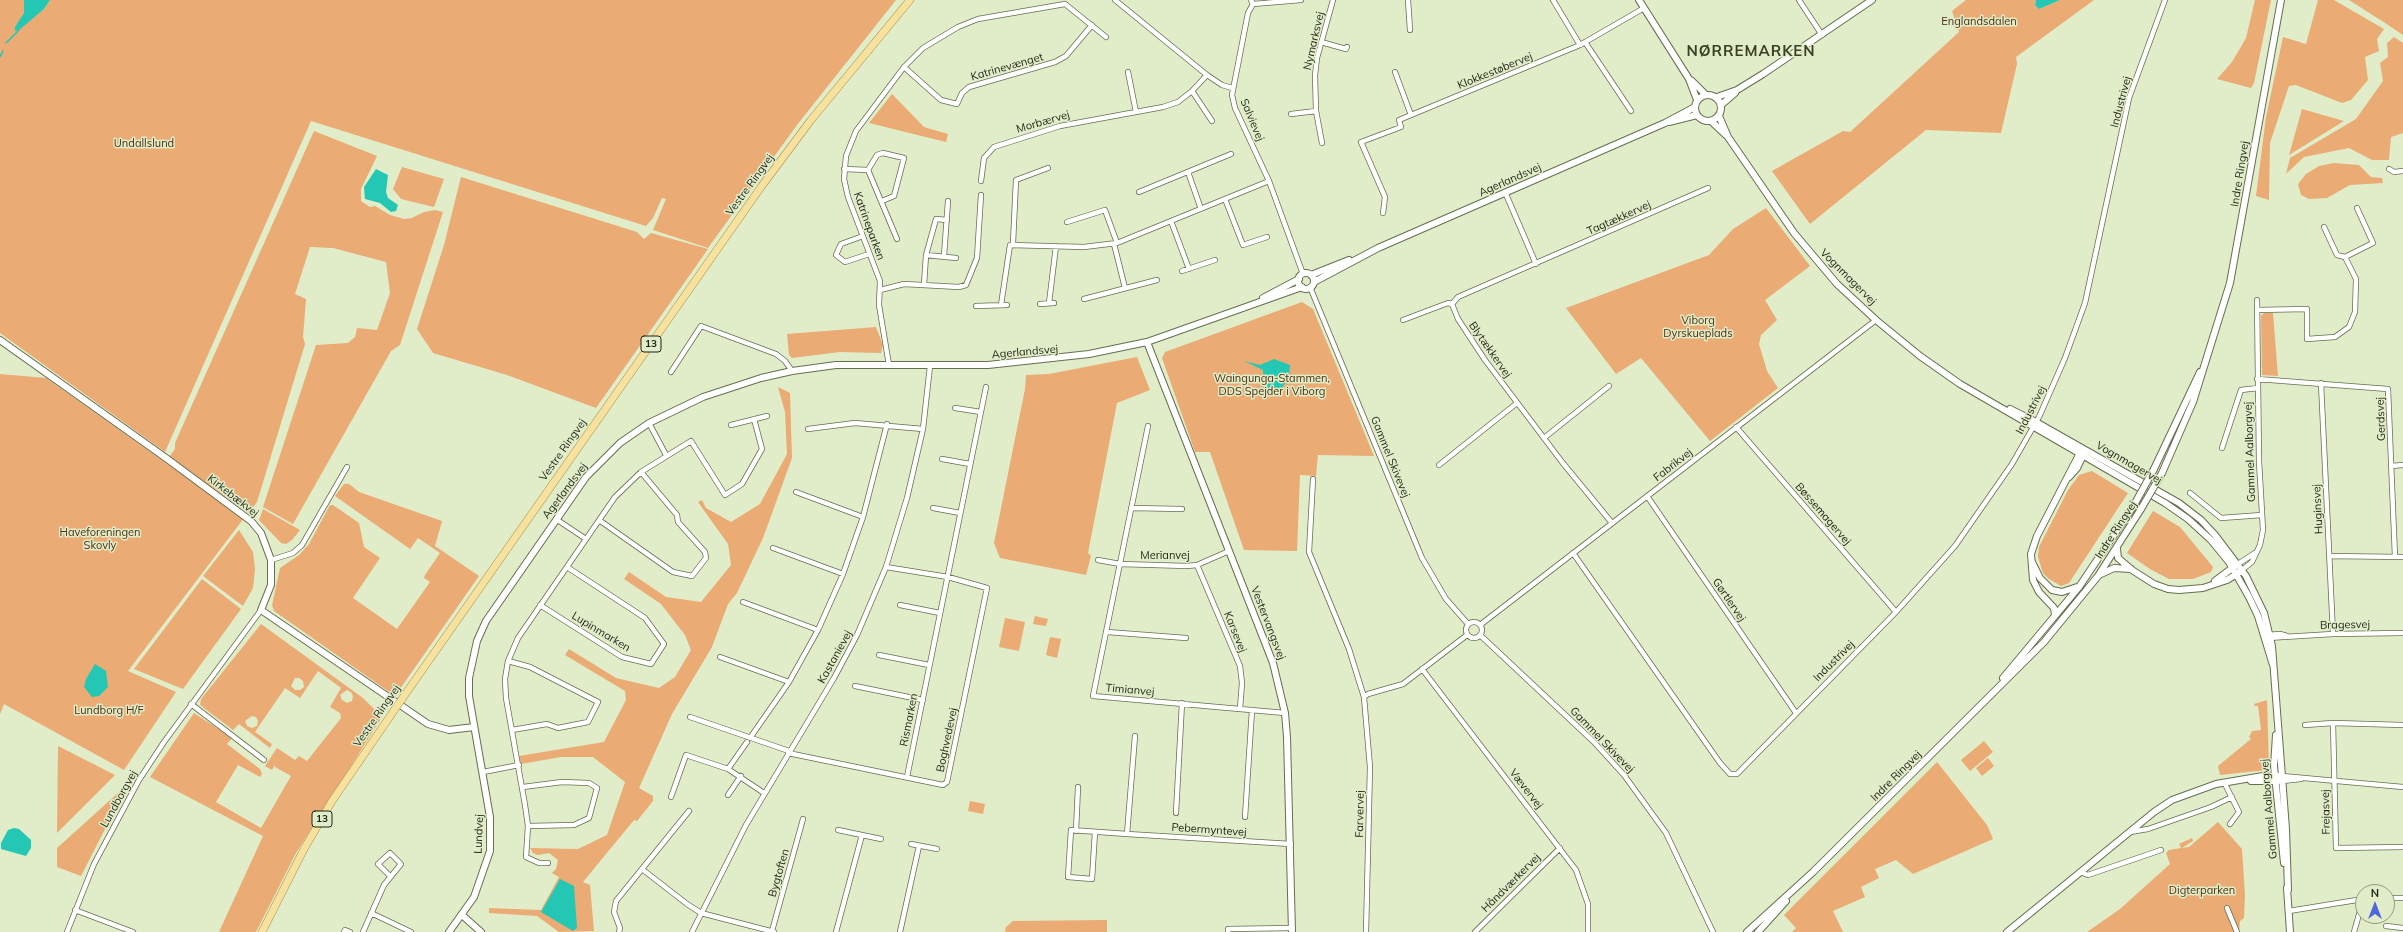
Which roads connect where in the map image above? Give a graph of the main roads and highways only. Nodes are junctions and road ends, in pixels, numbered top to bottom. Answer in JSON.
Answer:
{"nodes":[{"id":1,"x":910,"y":0,"type":"edge"},
{"id":2,"x":262,"y":932,"type":"edge"}],
"edges":[{"from":1,"to":2,"type":"main road","name":"Vestre Ringvej","number":"13","bridge":true}]}
